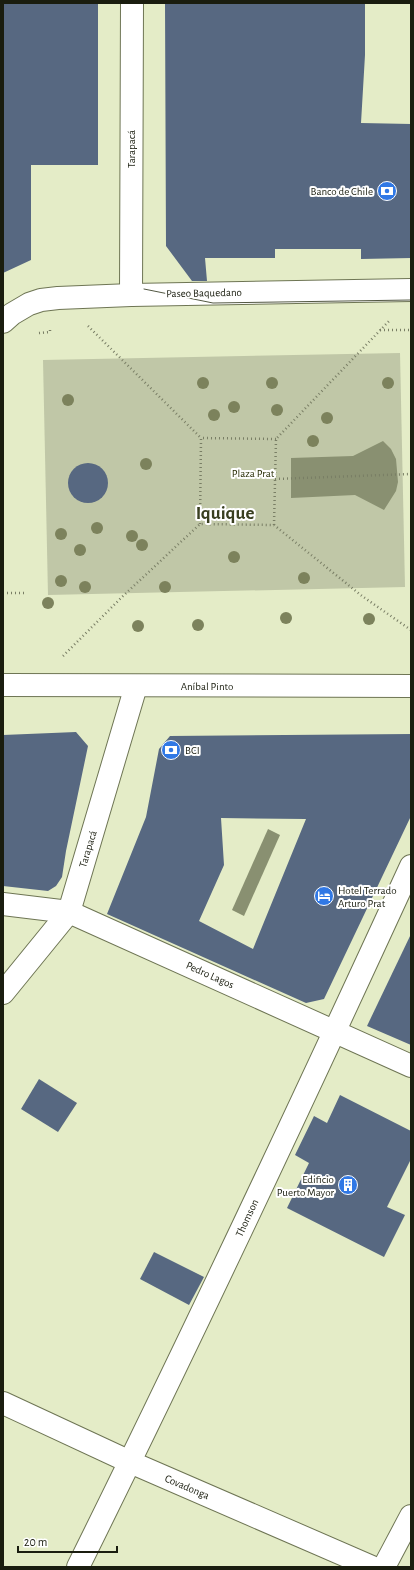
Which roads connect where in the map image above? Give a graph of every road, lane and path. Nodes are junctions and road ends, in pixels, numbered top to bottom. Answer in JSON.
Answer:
{"nodes":[{"id":1,"x":132,"y":3,"type":"edge"},
{"id":2,"x":411,"y":290,"type":"edge"},
{"id":3,"x":131,"y":295,"type":"junction"},
{"id":4,"x":58,"y":298,"type":"junction"},
{"id":5,"x":394,"y":315,"type":"dead end"},
{"id":6,"x":3,"y":322,"type":"edge"},
{"id":7,"x":380,"y":330,"type":"junction"},
{"id":8,"x":411,"y":330,"type":"edge"},
{"id":9,"x":201,"y":438,"type":"junction"},
{"id":10,"x":276,"y":439,"type":"junction"},
{"id":11,"x":411,"y":474,"type":"edge"},
{"id":12,"x":275,"y":479,"type":"junction"},
{"id":13,"x":200,"y":524,"type":"junction"},
{"id":14,"x":274,"y":525,"type":"junction"},
{"id":15,"x":24,"y":592,"type":"dead end"},
{"id":16,"x":3,"y":593,"type":"edge"},
{"id":17,"x":411,"y":630,"type":"edge"},
{"id":18,"x":3,"y":685,"type":"edge"},
{"id":19,"x":35,"y":685,"type":"junction"},
{"id":20,"x":136,"y":686,"type":"junction"},
{"id":21,"x":411,"y":686,"type":"edge"},
{"id":22,"x":411,"y":866,"type":"edge"},
{"id":23,"x":3,"y":904,"type":"edge"},
{"id":24,"x":69,"y":912,"type":"junction"},
{"id":25,"x":3,"y":993,"type":"edge"},
{"id":26,"x":336,"y":1032,"type":"junction"},
{"id":27,"x":411,"y":1066,"type":"edge"},
{"id":28,"x":3,"y":1403,"type":"edge"},
{"id":29,"x":130,"y":1462,"type":"junction"},
{"id":30,"x":411,"y":1516,"type":"edge"},
{"id":31,"x":78,"y":1567,"type":"edge"},
{"id":32,"x":372,"y":1567,"type":"edge"},
{"id":33,"x":384,"y":1567,"type":"edge"}],
"edges":[{"from":1,"to":3,"type":"street","name":"Tarapacá"},
{"from":2,"to":3,"type":"street","name":"Paseo Baquedano"},
{"from":3,"to":4,"type":"street","name":"Paseo Baquedano"},
{"from":4,"to":6,"type":"street","name":"Paseo Baquedano"},
{"from":4,"to":9,"type":"path"},
{"from":5,"to":7,"type":"path"},
{"from":7,"to":8,"type":"path"},
{"from":7,"to":10,"type":"path"},
{"from":9,"to":10,"type":"path"},
{"from":9,"to":13,"type":"path"},
{"from":10,"to":12,"type":"path"},
{"from":11,"to":12,"type":"path"},
{"from":12,"to":14,"type":"path"},
{"from":13,"to":14,"type":"path"},
{"from":13,"to":19,"type":"path"},
{"from":14,"to":17,"type":"path"},
{"from":15,"to":16,"type":"path"},
{"from":18,"to":19,"type":"street","name":"Aníbal Pinto"},
{"from":19,"to":20,"type":"street","name":"Aníbal Pinto"},
{"from":20,"to":21,"type":"street","name":"Aníbal Pinto"},
{"from":20,"to":24,"type":"street","name":"Tarapacá"},
{"from":22,"to":26,"type":"street","name":"Thomson"},
{"from":23,"to":24,"type":"street","name":"Pedro Lagos"},
{"from":24,"to":25,"type":"street","name":"Tarapacá"},
{"from":24,"to":26,"type":"street","name":"Pedro Lagos"},
{"from":26,"to":27,"type":"street","name":"Pedro Lagos"},
{"from":26,"to":29,"type":"street","name":"Thomson"},
{"from":28,"to":29,"type":"street","name":"Covadonga"},
{"from":29,"to":31,"type":"street","name":"Thomson"},
{"from":29,"to":32,"type":"street","name":"Covadonga"},
{"from":30,"to":33,"type":"street"}]}
